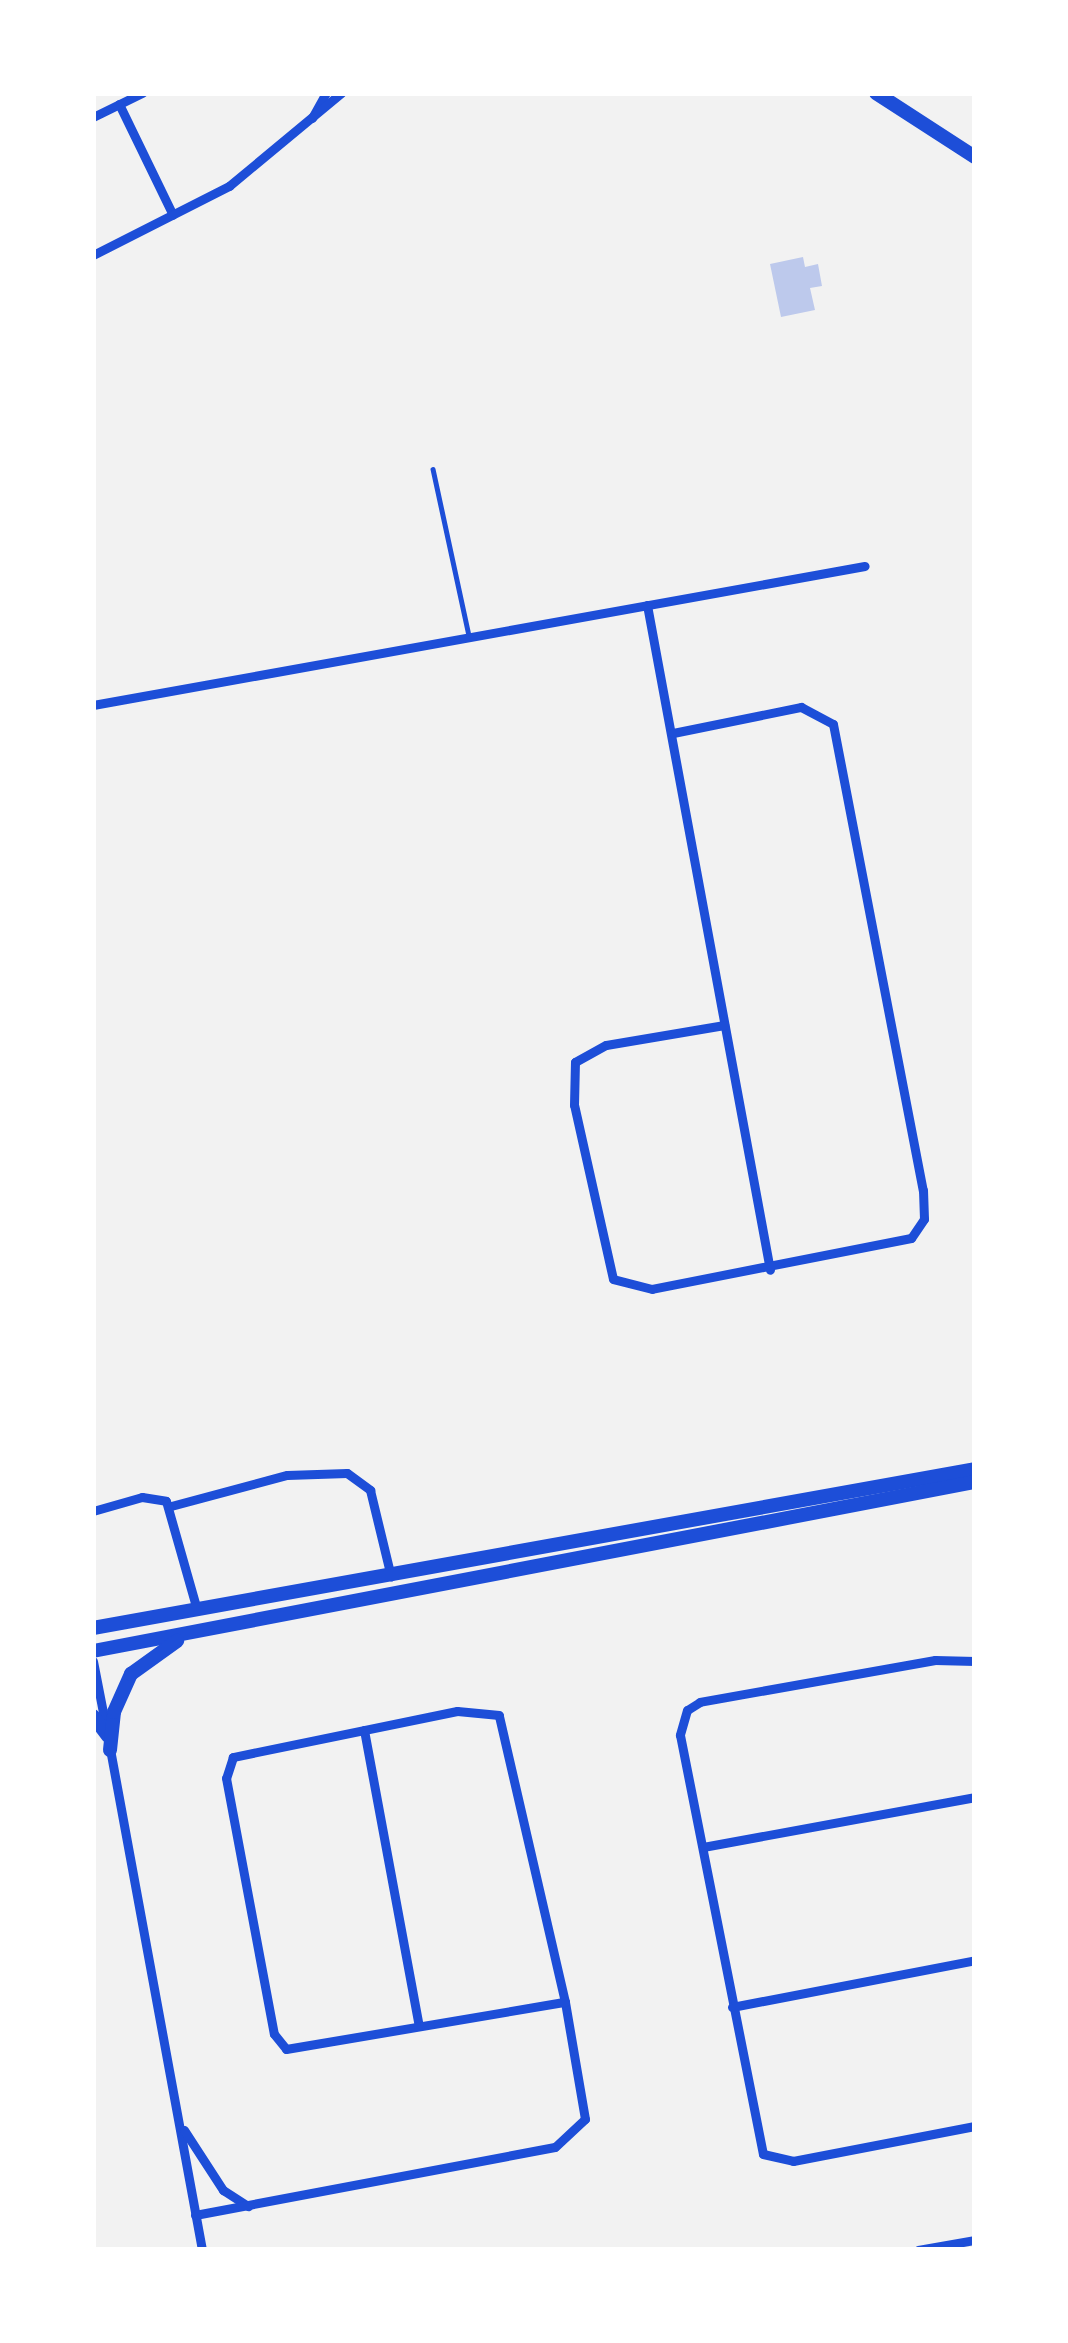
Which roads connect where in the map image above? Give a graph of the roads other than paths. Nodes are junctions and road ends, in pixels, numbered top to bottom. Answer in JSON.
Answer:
{"nodes":[{"id":1,"x":142,"y":93,"type":"edge"},
{"id":2,"x":326,"y":93,"type":"edge"},
{"id":3,"x":341,"y":93,"type":"edge"},
{"id":4,"x":882,"y":95,"type":"edge"},
{"id":5,"x":119,"y":104,"type":"junction"},
{"id":6,"x":93,"y":117,"type":"edge"},
{"id":7,"x":309,"y":122,"type":"junction"},
{"id":8,"x":975,"y":157,"type":"edge"},
{"id":9,"x":173,"y":215,"type":"junction"},
{"id":10,"x":93,"y":255,"type":"edge"},
{"id":11,"x":433,"y":469,"type":"dead end"},
{"id":12,"x":865,"y":566,"type":"dead end"},
{"id":13,"x":647,"y":605,"type":"junction"},
{"id":14,"x":469,"y":636,"type":"junction"},
{"id":15,"x":93,"y":705,"type":"edge"},
{"id":16,"x":673,"y":733,"type":"junction"},
{"id":17,"x":724,"y":1025,"type":"junction"},
{"id":18,"x":770,"y":1270,"type":"junction"},
{"id":19,"x":975,"y":1469,"type":"edge"},
{"id":20,"x":975,"y":1482,"type":"edge"},
{"id":21,"x":171,"y":1506,"type":"junction"},
{"id":22,"x":93,"y":1511,"type":"edge"},
{"id":23,"x":392,"y":1577,"type":"junction"},
{"id":24,"x":197,"y":1610,"type":"junction"},
{"id":25,"x":93,"y":1628,"type":"edge"},
{"id":26,"x":192,"y":1633,"type":"junction"},
{"id":27,"x":93,"y":1651,"type":"edge"},
{"id":28,"x":93,"y":1661,"type":"edge"},
{"id":29,"x":975,"y":1661,"type":"edge"},
{"id":30,"x":93,"y":1716,"type":"edge"},
{"id":31,"x":364,"y":1730,"type":"junction"},
{"id":32,"x":109,"y":1743,"type":"junction"},
{"id":33,"x":975,"y":1797,"type":"edge"},
{"id":34,"x":703,"y":1846,"type":"junction"},
{"id":35,"x":975,"y":1960,"type":"edge"},
{"id":36,"x":565,"y":2002,"type":"junction"},
{"id":37,"x":732,"y":2007,"type":"junction"},
{"id":38,"x":419,"y":2026,"type":"junction"},
{"id":39,"x":176,"y":2115,"type":"junction"},
{"id":40,"x":975,"y":2126,"type":"edge"},
{"id":41,"x":248,"y":2206,"type":"junction"},
{"id":42,"x":195,"y":2216,"type":"junction"},
{"id":43,"x":975,"y":2240,"type":"edge"},
{"id":44,"x":202,"y":2250,"type":"edge"},
{"id":45,"x":917,"y":2250,"type":"edge"}],
"edges":[{"from":1,"to":5,"type":"street"},
{"from":2,"to":7,"type":"street"},
{"from":3,"to":7,"type":"street"},
{"from":4,"to":8,"type":"main road"},
{"from":5,"to":6,"type":"street"},
{"from":5,"to":9,"type":"street"},
{"from":7,"to":9,"type":"street"},
{"from":9,"to":10,"type":"street"},
{"from":11,"to":14,"type":"lane"},
{"from":12,"to":13,"type":"street"},
{"from":13,"to":14,"type":"street"},
{"from":13,"to":16,"type":"street"},
{"from":14,"to":15,"type":"street"},
{"from":16,"to":17,"type":"street"},
{"from":16,"to":18,"type":"street"},
{"from":17,"to":18,"type":"street"},
{"from":17,"to":18,"type":"street"},
{"from":19,"to":23,"type":"main road"},
{"from":20,"to":26,"type":"main road"},
{"from":21,"to":22,"type":"street"},
{"from":21,"to":23,"type":"street"},
{"from":21,"to":24,"type":"street"},
{"from":23,"to":24,"type":"main road"},
{"from":24,"to":25,"type":"main road"},
{"from":26,"to":27,"type":"main road"},
{"from":26,"to":32,"type":"main road"},
{"from":28,"to":32,"type":"street"},
{"from":29,"to":34,"type":"street"},
{"from":30,"to":32,"type":"main road"},
{"from":31,"to":36,"type":"street"},
{"from":31,"to":38,"type":"street"},
{"from":31,"to":38,"type":"street"},
{"from":32,"to":39,"type":"street"},
{"from":33,"to":34,"type":"street"},
{"from":34,"to":37,"type":"street"},
{"from":35,"to":37,"type":"street"},
{"from":36,"to":38,"type":"street"},
{"from":36,"to":41,"type":"street"},
{"from":37,"to":40,"type":"street"},
{"from":39,"to":41,"type":"street"},
{"from":39,"to":42,"type":"street"},
{"from":41,"to":42,"type":"street"},
{"from":42,"to":44,"type":"street"},
{"from":43,"to":45,"type":"street"}]}
